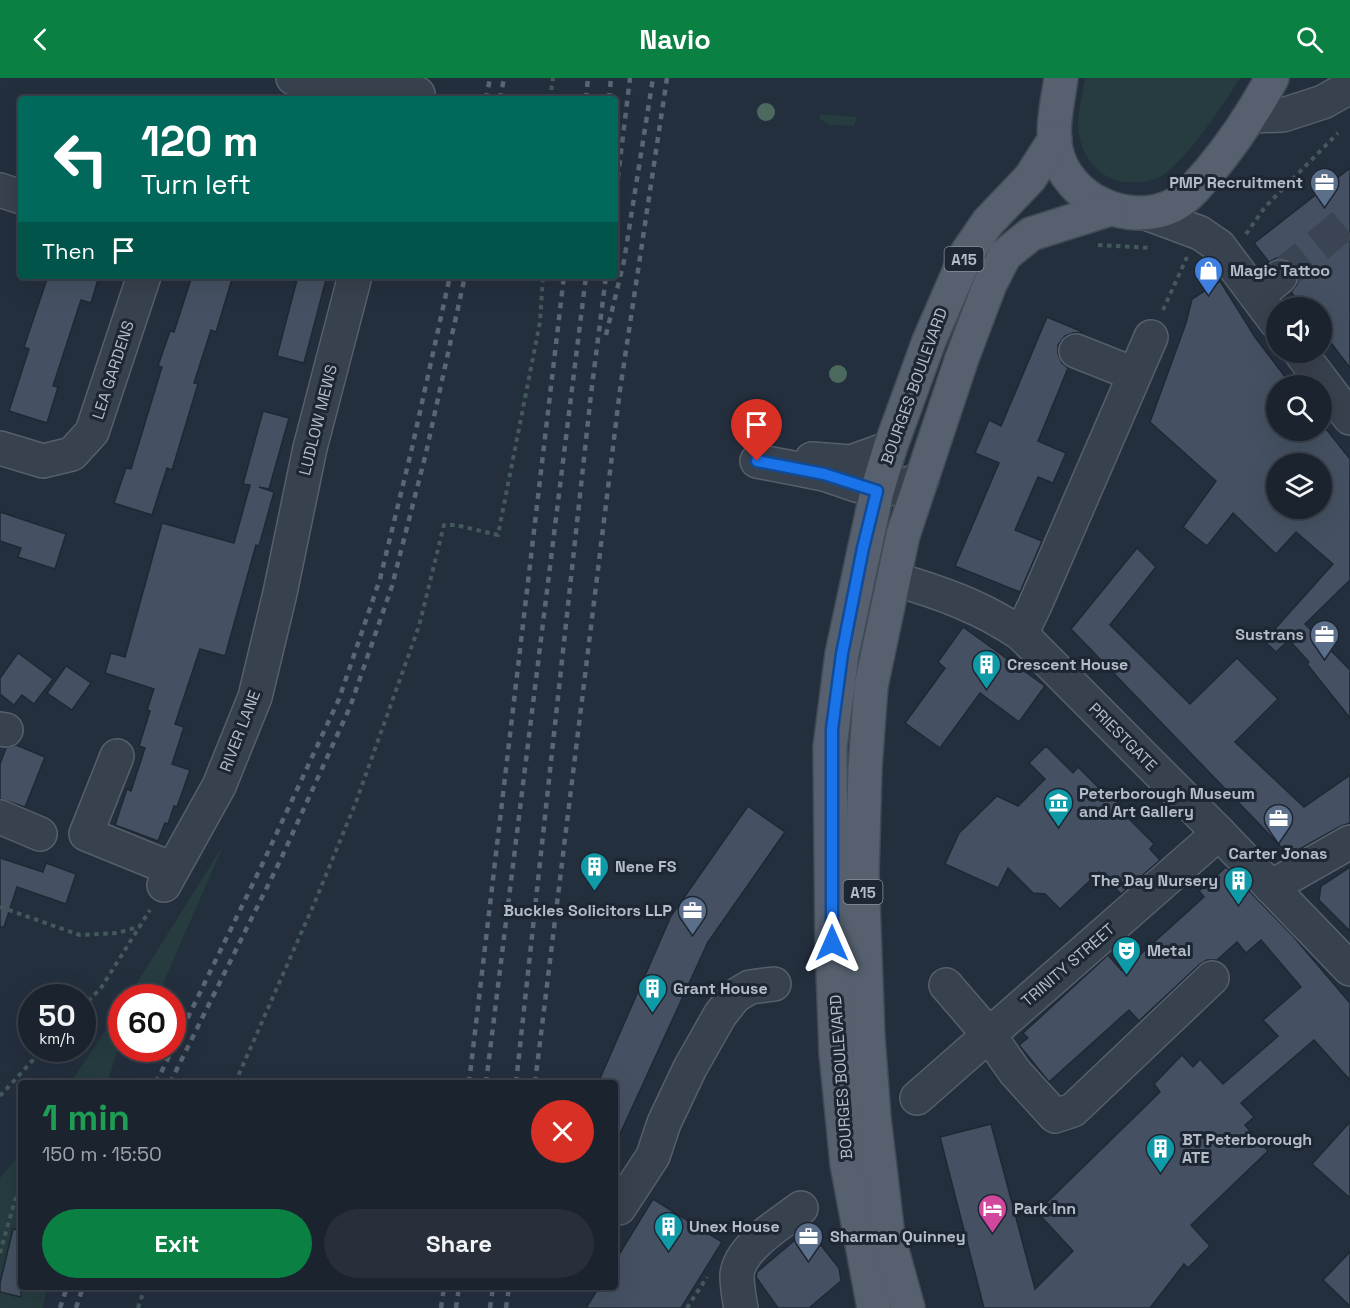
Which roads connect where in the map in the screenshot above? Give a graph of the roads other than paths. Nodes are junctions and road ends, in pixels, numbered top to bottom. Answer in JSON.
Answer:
{"nodes":[{"id":1,"x":293,"y":78,"type":"edge"},
{"id":2,"x":1062,"y":78,"type":"edge"},
{"id":3,"x":1272,"y":78,"type":"edge"},
{"id":4,"x":419,"y":90,"type":"edge"},
{"id":5,"x":1345,"y":90,"type":"edge"},
{"id":6,"x":1252,"y":116,"type":"junction"},
{"id":7,"x":1055,"y":139,"type":"junction"},
{"id":8,"x":0,"y":190,"type":"edge"},
{"id":9,"x":18,"y":196,"type":"edge"},
{"id":10,"x":1110,"y":209,"type":"junction"},
{"id":11,"x":1146,"y":213,"type":"junction"},
{"id":12,"x":143,"y":279,"type":"edge"},
{"id":13,"x":354,"y":279,"type":"edge"},
{"id":14,"x":1270,"y":297,"type":"edge"},
{"id":15,"x":1151,"y":337,"type":"road end"},
{"id":16,"x":1076,"y":351,"type":"dead end"},
{"id":17,"x":1308,"y":363,"type":"edge"},
{"id":18,"x":1134,"y":374,"type":"junction"},
{"id":19,"x":1350,"y":418,"type":"edge"},
{"id":20,"x":0,"y":448,"type":"edge"},
{"id":21,"x":890,"y":448,"type":"junction"},
{"id":22,"x":922,"y":479,"type":"junction"},
{"id":23,"x":877,"y":491,"type":"junction"},
{"id":24,"x":286,"y":565,"type":"joint"},
{"id":25,"x":894,"y":579,"type":"junction"},
{"id":26,"x":1021,"y":634,"type":"junction"},
{"id":27,"x":117,"y":756,"type":"dead end"},
{"id":28,"x":0,"y":817,"type":"edge"},
{"id":29,"x":1219,"y":833,"type":"junction"},
{"id":30,"x":40,"y":834,"type":"dead end"},
{"id":31,"x":1350,"y":842,"type":"edge"},
{"id":32,"x":1271,"y":887,"type":"junction"},
{"id":33,"x":1350,"y":969,"type":"edge"},
{"id":34,"x":1212,"y":978,"type":"dead end"},
{"id":35,"x":774,"y":984,"type":"dead end"},
{"id":36,"x":946,"y":985,"type":"dead end"},
{"id":37,"x":989,"y":1035,"type":"junction"},
{"id":38,"x":917,"y":1098,"type":"dead end"},
{"id":39,"x":619,"y":1208,"type":"dead end"},
{"id":40,"x":801,"y":1208,"type":"dead end"},
{"id":41,"x":741,"y":1308,"type":"edge"},
{"id":42,"x":874,"y":1308,"type":"edge"},
{"id":43,"x":908,"y":1308,"type":"edge"}],
"edges":[{"from":1,"to":4,"type":"street"},
{"from":2,"to":7,"type":"main road"},
{"from":3,"to":6,"type":"main road"},
{"from":5,"to":6,"type":"street"},
{"from":6,"to":11,"type":"main road"},
{"from":7,"to":10,"type":"main road"},
{"from":7,"to":21,"type":"main road","name":"BOURGES BOULEVARD","number":"A15"},
{"from":8,"to":9,"type":"street"},
{"from":10,"to":11,"type":"main road"},
{"from":10,"to":22,"type":"main road","name":"BOURGES BOULEVARD","number":"A15"},
{"from":11,"to":14,"type":"street"},
{"from":12,"to":20,"type":"street","name":"LEA GARDENS"},
{"from":13,"to":24,"type":"street","name":"LUDLOW MEWS"},
{"from":15,"to":18,"type":"street"},
{"from":16,"to":18,"type":"street"},
{"from":17,"to":19,"type":"street"},
{"from":18,"to":26,"type":"street"},
{"from":21,"to":23,"type":"main road","name":"BOURGES BOULEVARD","number":"A15"},
{"from":21,"to":23,"type":"street"},
{"from":22,"to":23,"type":"street"},
{"from":22,"to":25,"type":"main road","name":"BOURGES BOULEVARD","number":"A15"},
{"from":23,"to":42,"type":"main road","name":"BOURGES BOULEVARD","number":"A15"},
{"from":24,"to":27,"type":"street","name":"RIVER LANE"},
{"from":25,"to":26,"type":"street","name":"PRIESTGATE"},
{"from":25,"to":43,"type":"main road","name":"BOURGES BOULEVARD","number":"A15"},
{"from":26,"to":29,"type":"street","name":"PRIESTGATE"},
{"from":28,"to":30,"type":"street"},
{"from":29,"to":32,"type":"street","name":"PRIESTGATE"},
{"from":29,"to":37,"type":"street","name":"TRINITY STREET"},
{"from":31,"to":32,"type":"street"},
{"from":32,"to":33,"type":"street","name":"PRIESTGATE"},
{"from":34,"to":37,"type":"street"},
{"from":35,"to":39,"type":"street"},
{"from":36,"to":37,"type":"street"},
{"from":37,"to":38,"type":"street","name":"TRINITY STREET"},
{"from":40,"to":41,"type":"street"}]}
